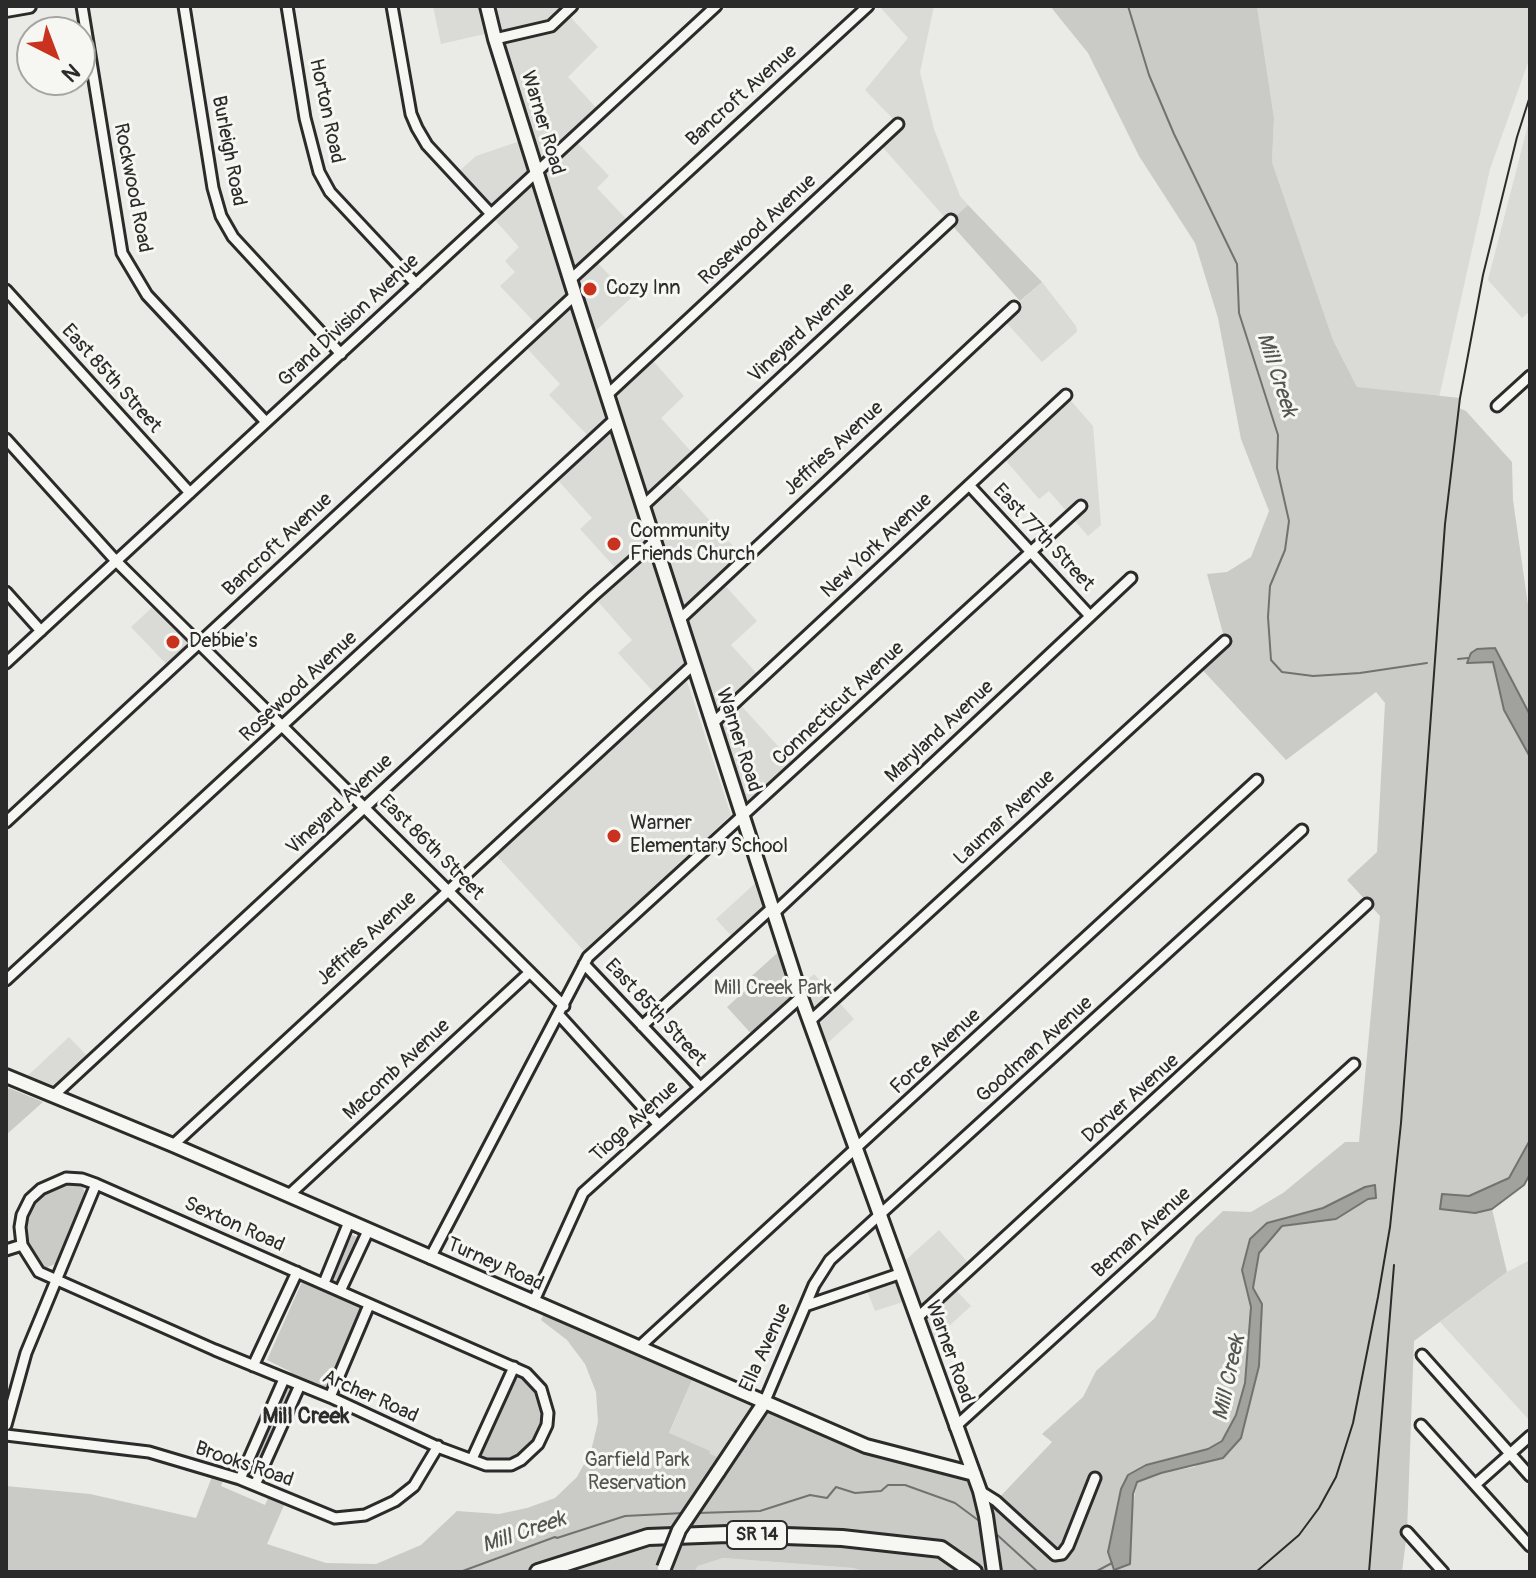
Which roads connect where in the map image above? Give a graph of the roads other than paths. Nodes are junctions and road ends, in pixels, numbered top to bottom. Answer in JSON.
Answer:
{"nodes":[{"id":1,"x":29,"y":6,"type":"edge"},
{"id":2,"x":82,"y":6,"type":"edge"},
{"id":3,"x":184,"y":6,"type":"edge"},
{"id":4,"x":287,"y":6,"type":"edge"},
{"id":5,"x":392,"y":6,"type":"edge"},
{"id":6,"x":487,"y":6,"type":"edge"},
{"id":7,"x":572,"y":6,"type":"edge"},
{"id":8,"x":716,"y":6,"type":"edge"},
{"id":9,"x":868,"y":6,"type":"edge"},
{"id":10,"x":6,"y":10,"type":"edge"},
{"id":11,"x":495,"y":39,"type":"junction"},
{"id":12,"x":898,"y":124,"type":"dead end"},
{"id":13,"x":537,"y":172,"type":"junction"},
{"id":14,"x":491,"y":214,"type":"junction"},
{"id":15,"x":951,"y":220,"type":"dead end"},
{"id":16,"x":571,"y":279,"type":"junction"},
{"id":17,"x":416,"y":284,"type":"junction"},
{"id":18,"x":6,"y":290,"type":"edge"},
{"id":19,"x":575,"y":295,"type":"junction"},
{"id":20,"x":1014,"y":307,"type":"dead end"},
{"id":21,"x":341,"y":354,"type":"junction"},
{"id":22,"x":1530,"y":376,"type":"edge"},
{"id":23,"x":607,"y":395,"type":"junction"},
{"id":24,"x":1066,"y":395,"type":"dead end"},
{"id":25,"x":1497,"y":406,"type":"dead end"},
{"id":26,"x":615,"y":419,"type":"junction"},
{"id":27,"x":266,"y":422,"type":"junction"},
{"id":28,"x":6,"y":439,"type":"edge"},
{"id":29,"x":969,"y":485,"type":"junction"},
{"id":30,"x":190,"y":493,"type":"junction"},
{"id":31,"x":643,"y":506,"type":"junction"},
{"id":32,"x":1081,"y":506,"type":"dead end"},
{"id":33,"x":654,"y":542,"type":"junction"},
{"id":34,"x":1029,"y":551,"type":"junction"},
{"id":35,"x":116,"y":561,"type":"junction"},
{"id":36,"x":1131,"y":578,"type":"dead end"},
{"id":37,"x":6,"y":592,"type":"edge"},
{"id":38,"x":1090,"y":616,"type":"junction"},
{"id":39,"x":680,"y":619,"type":"junction"},
{"id":40,"x":41,"y":631,"type":"junction"},
{"id":41,"x":1225,"y":641,"type":"dead end"},
{"id":42,"x":199,"y":643,"type":"junction"},
{"id":43,"x":6,"y":663,"type":"edge"},
{"id":44,"x":693,"y":665,"type":"junction"},
{"id":45,"x":712,"y":724,"type":"junction"},
{"id":46,"x":283,"y":726,"type":"junction"},
{"id":47,"x":1257,"y":780,"type":"dead end"},
{"id":48,"x":365,"y":807,"type":"junction"},
{"id":49,"x":742,"y":818,"type":"junction"},
{"id":50,"x":6,"y":822,"type":"edge"},
{"id":51,"x":1302,"y":830,"type":"dead end"},
{"id":52,"x":447,"y":889,"type":"junction"},
{"id":53,"x":1367,"y":904,"type":"dead end"},
{"id":54,"x":774,"y":910,"type":"junction"},
{"id":55,"x":584,"y":964,"type":"junction"},
{"id":56,"x":530,"y":972,"type":"junction"},
{"id":57,"x":6,"y":980,"type":"edge"},
{"id":58,"x":801,"y":997,"type":"junction"},
{"id":59,"x":564,"y":1006,"type":"junction"},
{"id":60,"x":559,"y":1015,"type":"junction"},
{"id":61,"x":810,"y":1021,"type":"junction"},
{"id":62,"x":642,"y":1026,"type":"junction"},
{"id":63,"x":1354,"y":1064,"type":"dead end"},
{"id":64,"x":6,"y":1076,"type":"edge"},
{"id":65,"x":700,"y":1087,"type":"junction"},
{"id":66,"x":53,"y":1096,"type":"junction"},
{"id":67,"x":658,"y":1124,"type":"junction"},
{"id":68,"x":173,"y":1145,"type":"junction"},
{"id":69,"x":855,"y":1151,"type":"junction"},
{"id":70,"x":96,"y":1184,"type":"junction"},
{"id":71,"x":289,"y":1195,"type":"junction"},
{"id":72,"x":880,"y":1217,"type":"junction"},
{"id":73,"x":349,"y":1222,"type":"junction"},
{"id":74,"x":368,"y":1231,"type":"junction"},
{"id":75,"x":22,"y":1245,"type":"junction"},
{"id":76,"x":6,"y":1250,"type":"edge"},
{"id":77,"x":430,"y":1258,"type":"junction"},
{"id":78,"x":297,"y":1272,"type":"junction"},
{"id":79,"x":899,"y":1274,"type":"junction"},
{"id":80,"x":55,"y":1279,"type":"junction"},
{"id":81,"x":324,"y":1283,"type":"junction"},
{"id":82,"x":340,"y":1291,"type":"junction"},
{"id":83,"x":533,"y":1303,"type":"junction"},
{"id":84,"x":369,"y":1305,"type":"junction"},
{"id":85,"x":805,"y":1306,"type":"junction"},
{"id":86,"x":917,"y":1318,"type":"junction"},
{"id":87,"x":638,"y":1348,"type":"junction"},
{"id":88,"x":1422,"y":1355,"type":"dead end"},
{"id":89,"x":253,"y":1366,"type":"junction"},
{"id":90,"x":514,"y":1367,"type":"junction"},
{"id":91,"x":284,"y":1379,"type":"junction"},
{"id":92,"x":300,"y":1385,"type":"junction"},
{"id":93,"x":330,"y":1397,"type":"junction"},
{"id":94,"x":764,"y":1403,"type":"junction"},
{"id":95,"x":6,"y":1425,"type":"edge"},
{"id":96,"x":1421,"y":1425,"type":"dead end"},
{"id":97,"x":955,"y":1427,"type":"junction"},
{"id":98,"x":6,"y":1435,"type":"edge"},
{"id":99,"x":1530,"y":1436,"type":"edge"},
{"id":100,"x":438,"y":1446,"type":"junction"},
{"id":101,"x":1510,"y":1454,"type":"junction"},
{"id":102,"x":472,"y":1459,"type":"junction"},
{"id":103,"x":974,"y":1474,"type":"junction"},
{"id":104,"x":1530,"y":1476,"type":"edge"},
{"id":105,"x":1095,"y":1478,"type":"dead end"},
{"id":106,"x":240,"y":1479,"type":"junction"},
{"id":107,"x":255,"y":1485,"type":"junction"},
{"id":108,"x":1475,"y":1485,"type":"junction"},
{"id":109,"x":980,"y":1491,"type":"junction"},
{"id":110,"x":1407,"y":1532,"type":"dead end"},
{"id":111,"x":1530,"y":1546,"type":"edge"},
{"id":112,"x":993,"y":1569,"type":"edge"},
{"id":113,"x":664,"y":1570,"type":"edge"},
{"id":114,"x":538,"y":1572,"type":"edge"},
{"id":115,"x":974,"y":1572,"type":"edge"},
{"id":116,"x":1443,"y":1572,"type":"edge"}],
"edges":[{"from":1,"to":10,"type":"main road"},
{"from":2,"to":27,"type":"street","name":"Rockwood Road"},
{"from":3,"to":21,"type":"street","name":"Burleigh Road"},
{"from":4,"to":17,"type":"street","name":"Horton Road"},
{"from":5,"to":14,"type":"street"},
{"from":6,"to":11,"type":"main road","name":"Warner Road"},
{"from":7,"to":11,"type":"street"},
{"from":8,"to":13,"type":"street","name":"Grand Division Avenue"},
{"from":9,"to":16,"type":"street","name":"Bancroft Avenue"},
{"from":11,"to":13,"type":"main road","name":"Warner Road"},
{"from":12,"to":23,"type":"street","name":"Rosewood Avenue"},
{"from":13,"to":14,"type":"street","name":"Grand Division Avenue"},
{"from":13,"to":16,"type":"main road","name":"Warner Road"},
{"from":14,"to":17,"type":"street","name":"Grand Division Avenue"},
{"from":15,"to":31,"type":"street","name":"Vineyard Avenue"},
{"from":16,"to":19,"type":"main road","name":"Warner Road"},
{"from":17,"to":21,"type":"street","name":"Grand Division Avenue"},
{"from":18,"to":30,"type":"street","name":"East 85th Street"},
{"from":19,"to":23,"type":"main road","name":"Warner Road"},
{"from":19,"to":42,"type":"street","name":"Bancroft Avenue"},
{"from":20,"to":39,"type":"street","name":"Jeffries Avenue"},
{"from":21,"to":27,"type":"street","name":"Grand Division Avenue"},
{"from":22,"to":25,"type":"street"},
{"from":23,"to":26,"type":"main road","name":"Warner Road"},
{"from":24,"to":29,"type":"street","name":"New York Avenue"},
{"from":26,"to":31,"type":"main road","name":"Warner Road"},
{"from":26,"to":46,"type":"street","name":"Rosewood Avenue"},
{"from":27,"to":30,"type":"street","name":"Grand Division Avenue"},
{"from":28,"to":35,"type":"street","name":"East 86th Street"},
{"from":29,"to":34,"type":"street","name":"East 77th Street"},
{"from":29,"to":45,"type":"street","name":"New York Avenue"},
{"from":30,"to":35,"type":"street","name":"Grand Division Avenue"},
{"from":31,"to":33,"type":"main road","name":"Warner Road"},
{"from":32,"to":34,"type":"street","name":"Connecticut Avenue"},
{"from":33,"to":39,"type":"main road","name":"Warner Road"},
{"from":33,"to":48,"type":"street","name":"Vineyard Avenue"},
{"from":34,"to":38,"type":"street","name":"East 77th Street"},
{"from":34,"to":49,"type":"street","name":"Connecticut Avenue"},
{"from":35,"to":40,"type":"street","name":"Grand Division Avenue"},
{"from":35,"to":42,"type":"street","name":"East 86th Street"},
{"from":36,"to":38,"type":"street","name":"Maryland Avenue"},
{"from":37,"to":40,"type":"street"},
{"from":38,"to":54,"type":"street","name":"Maryland Avenue"},
{"from":39,"to":44,"type":"main road","name":"Warner Road"},
{"from":40,"to":43,"type":"street","name":"Grand Division Avenue"},
{"from":41,"to":61,"type":"street","name":"Laumar Avenue"},
{"from":42,"to":46,"type":"street","name":"East 86th Street"},
{"from":42,"to":50,"type":"street","name":"Bancroft Avenue"},
{"from":44,"to":45,"type":"main road","name":"Warner Road"},
{"from":44,"to":52,"type":"street","name":"Jeffries Avenue"},
{"from":45,"to":49,"type":"main road","name":"Warner Road"},
{"from":46,"to":48,"type":"street","name":"East 86th Street"},
{"from":46,"to":57,"type":"street","name":"Rosewood Avenue"},
{"from":47,"to":69,"type":"street","name":"Force Avenue"},
{"from":48,"to":52,"type":"street","name":"East 86th Street"},
{"from":48,"to":66,"type":"street","name":"Vineyard Avenue"},
{"from":49,"to":54,"type":"main road","name":"Warner Road"},
{"from":49,"to":55,"type":"street","name":"Connecticut Avenue"},
{"from":51,"to":72,"type":"street","name":"Goodman Avenue"},
{"from":52,"to":56,"type":"street","name":"East 86th Street"},
{"from":52,"to":68,"type":"street","name":"Jeffries Avenue"},
{"from":53,"to":86,"type":"street","name":"Dorver Avenue"},
{"from":54,"to":58,"type":"main road","name":"Warner Road"},
{"from":54,"to":62,"type":"street","name":"Maryland Avenue"},
{"from":55,"to":59,"type":"street","name":"Connecticut Avenue"},
{"from":55,"to":62,"type":"street","name":"East 85th Street"},
{"from":56,"to":59,"type":"street","name":"East 86th Street"},
{"from":56,"to":71,"type":"street","name":"Macomb Avenue"},
{"from":58,"to":61,"type":"main road","name":"Warner Road"},
{"from":58,"to":65,"type":"street","name":"Tioga Avenue"},
{"from":59,"to":60,"type":"street","name":"Connecticut Avenue"},
{"from":60,"to":67,"type":"street"},
{"from":60,"to":77,"type":"street","name":"Connecticut Avenue"},
{"from":61,"to":69,"type":"main road","name":"Warner Road"},
{"from":62,"to":65,"type":"street","name":"East 85th Street"},
{"from":63,"to":97,"type":"street","name":"Beman Avenue"},
{"from":64,"to":66,"type":"main road","name":"Turney Road"},
{"from":65,"to":67,"type":"street","name":"Tioga Avenue"},
{"from":66,"to":68,"type":"main road","name":"Turney Road"},
{"from":67,"to":83,"type":"street","name":"Tioga Avenue"},
{"from":68,"to":71,"type":"main road","name":"Turney Road"},
{"from":69,"to":72,"type":"main road","name":"Warner Road"},
{"from":69,"to":87,"type":"street","name":"Force Avenue"},
{"from":70,"to":75,"type":"street","name":"Sexton Road"},
{"from":70,"to":78,"type":"street","name":"Sexton Road"},
{"from":70,"to":80,"type":"street"},
{"from":71,"to":73,"type":"main road","name":"Turney Road"},
{"from":72,"to":79,"type":"main road","name":"Warner Road"},
{"from":72,"to":85,"type":"street","name":"Goodman Avenue"},
{"from":73,"to":74,"type":"main road","name":"Turney Road"},
{"from":73,"to":81,"type":"street"},
{"from":74,"to":77,"type":"main road","name":"Turney Road"},
{"from":74,"to":82,"type":"street"},
{"from":75,"to":76,"type":"street"},
{"from":75,"to":80,"type":"street"},
{"from":77,"to":83,"type":"main road","name":"Turney Road"},
{"from":78,"to":81,"type":"street","name":"Sexton Road"},
{"from":78,"to":89,"type":"street"},
{"from":79,"to":85,"type":"street","name":"Ella Avenue"},
{"from":79,"to":86,"type":"main road","name":"Warner Road"},
{"from":80,"to":89,"type":"street","name":"Archer Road"},
{"from":80,"to":95,"type":"street"},
{"from":81,"to":82,"type":"street","name":"Sexton Road"},
{"from":82,"to":84,"type":"street","name":"Sexton Road"},
{"from":83,"to":87,"type":"main road","name":"Turney Road"},
{"from":84,"to":90,"type":"street","name":"Sexton Road"},
{"from":84,"to":93,"type":"street"},
{"from":85,"to":94,"type":"street","name":"Ella Avenue"},
{"from":86,"to":97,"type":"main road","name":"Warner Road"},
{"from":87,"to":94,"type":"main road","name":"Turney Road"},
{"from":88,"to":101,"type":"street"},
{"from":89,"to":91,"type":"street","name":"Archer Road"},
{"from":90,"to":102,"type":"street"},
{"from":90,"to":102,"type":"street","name":"Archer Road"},
{"from":91,"to":92,"type":"street","name":"Archer Road"},
{"from":91,"to":106,"type":"street"},
{"from":92,"to":93,"type":"street","name":"Archer Road"},
{"from":92,"to":107,"type":"street"},
{"from":93,"to":100,"type":"street","name":"Archer Road"},
{"from":94,"to":103,"type":"main road","name":"Turney Road"},
{"from":94,"to":113,"type":"main road","name":"Ella Avenue","bridge":true},
{"from":96,"to":108,"type":"street"},
{"from":97,"to":103,"type":"main road","name":"Warner Road"},
{"from":98,"to":106,"type":"street","name":"Brooks Road"},
{"from":99,"to":101,"type":"street"},
{"from":100,"to":102,"type":"street","name":"Archer Road"},
{"from":100,"to":107,"type":"street","name":"Brooks Road"},
{"from":101,"to":104,"type":"street"},
{"from":101,"to":108,"type":"street"},
{"from":103,"to":109,"type":"main road","name":"Warner Road"},
{"from":105,"to":109,"type":"street"},
{"from":106,"to":107,"type":"street","name":"Brooks Road"},
{"from":108,"to":111,"type":"street"},
{"from":109,"to":112,"type":"main road","name":"Warner Road"},
{"from":110,"to":116,"type":"street"},
{"from":114,"to":115,"type":"main road","number":"SR 14"}]}
